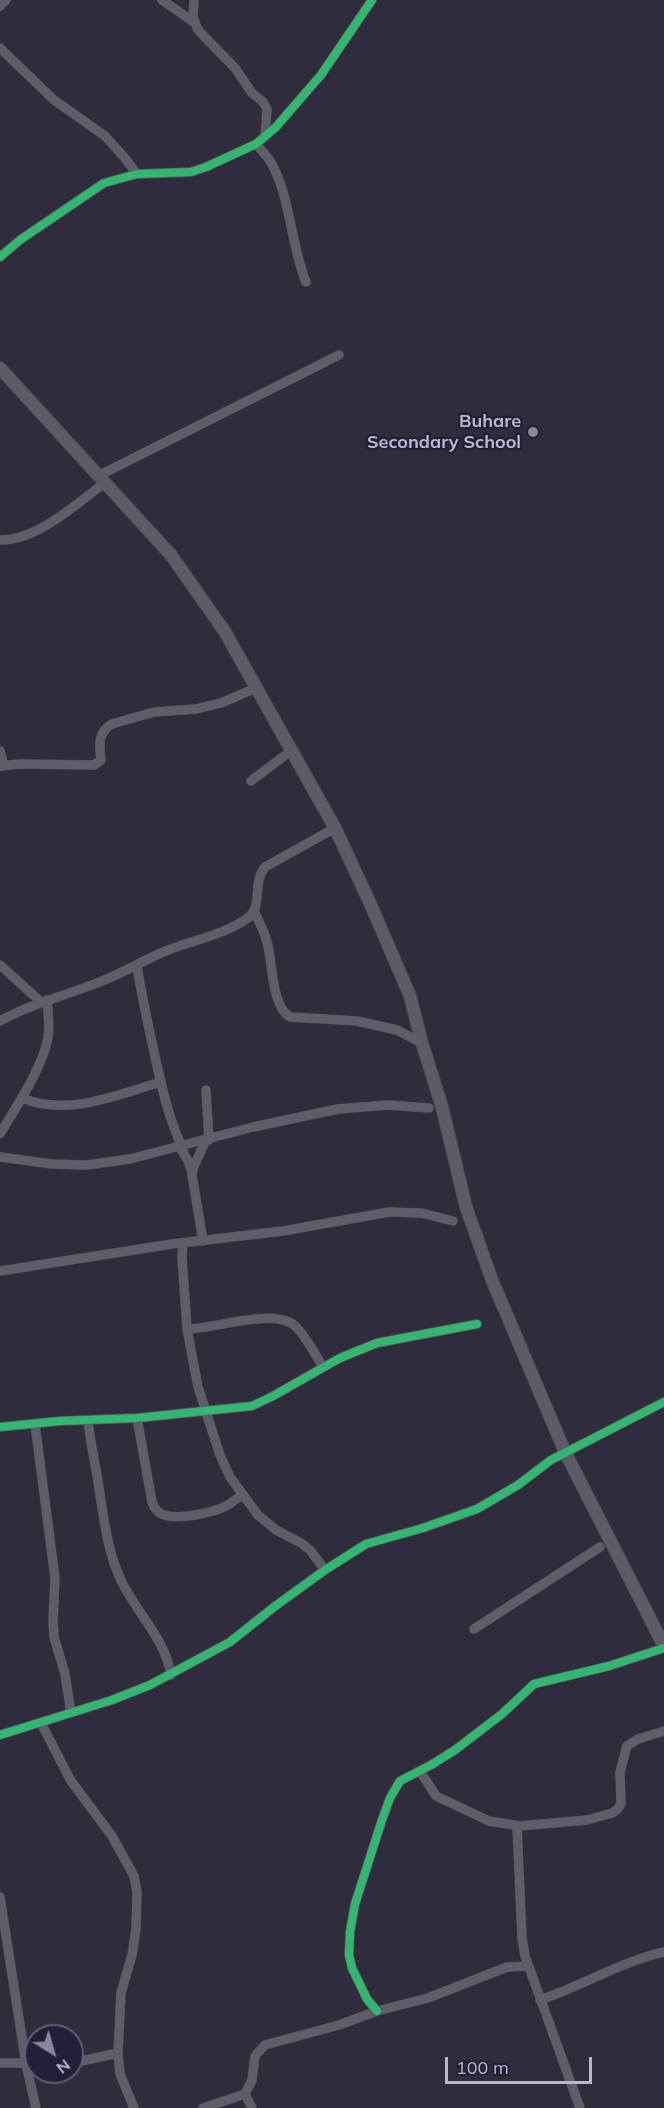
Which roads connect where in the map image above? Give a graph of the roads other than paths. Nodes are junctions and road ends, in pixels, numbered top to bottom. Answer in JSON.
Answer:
{"nodes":[{"id":1,"x":6,"y":0,"type":"edge"},
{"id":2,"x":162,"y":0,"type":"edge"},
{"id":3,"x":194,"y":0,"type":"edge"},
{"id":4,"x":372,"y":0,"type":"edge"},
{"id":5,"x":0,"y":6,"type":"edge"},
{"id":6,"x":195,"y":23,"type":"junction"},
{"id":7,"x":0,"y":48,"type":"edge"},
{"id":8,"x":265,"y":137,"type":"junction"},
{"id":9,"x":256,"y":144,"type":"junction"},
{"id":10,"x":137,"y":174,"type":"junction"},
{"id":11,"x":0,"y":257,"type":"edge"},
{"id":12,"x":306,"y":282,"type":"dead end"},
{"id":13,"x":339,"y":355,"type":"dead end"},
{"id":14,"x":0,"y":368,"type":"edge"},
{"id":15,"x":103,"y":479,"type":"junction"},
{"id":16,"x":0,"y":540,"type":"edge"},
{"id":17,"x":256,"y":688,"type":"junction"},
{"id":18,"x":292,"y":750,"type":"junction"},
{"id":19,"x":0,"y":751,"type":"edge"},
{"id":20,"x":2,"y":766,"type":"edge"},
{"id":21,"x":251,"y":781,"type":"dead end"},
{"id":22,"x":335,"y":828,"type":"junction"},
{"id":23,"x":254,"y":911,"type":"junction"},
{"id":24,"x":0,"y":965,"type":"edge"},
{"id":25,"x":137,"y":965,"type":"junction"},
{"id":26,"x":44,"y":1001,"type":"junction"},
{"id":27,"x":0,"y":1021,"type":"edge"},
{"id":28,"x":422,"y":1043,"type":"junction"},
{"id":29,"x":161,"y":1082,"type":"junction"},
{"id":30,"x":206,"y":1090,"type":"dead end"},
{"id":31,"x":22,"y":1098,"type":"junction"},
{"id":32,"x":429,"y":1108,"type":"dead end"},
{"id":33,"x":0,"y":1134,"type":"edge"},
{"id":34,"x":208,"y":1140,"type":"junction"},
{"id":35,"x":181,"y":1147,"type":"junction"},
{"id":36,"x":0,"y":1157,"type":"edge"},
{"id":37,"x":192,"y":1175,"type":"junction"},
{"id":38,"x":453,"y":1221,"type":"dead end"},
{"id":39,"x":203,"y":1241,"type":"junction"},
{"id":40,"x":183,"y":1243,"type":"junction"},
{"id":41,"x":0,"y":1271,"type":"edge"},
{"id":42,"x":477,"y":1324,"type":"dead end"},
{"id":43,"x":187,"y":1329,"type":"junction"},
{"id":44,"x":323,"y":1367,"type":"junction"},
{"id":45,"x":664,"y":1402,"type":"edge"},
{"id":46,"x":207,"y":1411,"type":"junction"},
{"id":47,"x":137,"y":1418,"type":"junction"},
{"id":48,"x":88,"y":1420,"type":"junction"},
{"id":49,"x":35,"y":1424,"type":"junction"},
{"id":50,"x":0,"y":1427,"type":"edge"},
{"id":51,"x":566,"y":1452,"type":"junction"},
{"id":52,"x":242,"y":1495,"type":"junction"},
{"id":53,"x":600,"y":1547,"type":"dead end"},
{"id":54,"x":325,"y":1570,"type":"junction"},
{"id":55,"x":474,"y":1629,"type":"dead end"},
{"id":56,"x":664,"y":1647,"type":"edge"},
{"id":57,"x":171,"y":1675,"type":"junction"},
{"id":58,"x":72,"y":1713,"type":"junction"},
{"id":59,"x":41,"y":1724,"type":"junction"},
{"id":60,"x":664,"y":1731,"type":"edge"},
{"id":61,"x":0,"y":1735,"type":"edge"},
{"id":62,"x":420,"y":1771,"type":"junction"},
{"id":63,"x":517,"y":1826,"type":"junction"},
{"id":64,"x":0,"y":1897,"type":"edge"},
{"id":65,"x":664,"y":1952,"type":"edge"},
{"id":66,"x":528,"y":1965,"type":"junction"},
{"id":67,"x":540,"y":2000,"type":"junction"},
{"id":68,"x":376,"y":2011,"type":"junction"},
{"id":69,"x":24,"y":2051,"type":"edge"},
{"id":70,"x":118,"y":2053,"type":"junction"},
{"id":71,"x":84,"y":2060,"type":"edge"},
{"id":72,"x":0,"y":2063,"type":"edge"},
{"id":73,"x":24,"y":2064,"type":"edge"},
{"id":74,"x":31,"y":2084,"type":"edge"},
{"id":75,"x":245,"y":2094,"type":"junction"},
{"id":76,"x":36,"y":2108,"type":"edge"},
{"id":77,"x":134,"y":2108,"type":"edge"},
{"id":78,"x":203,"y":2108,"type":"edge"},
{"id":79,"x":252,"y":2108,"type":"edge"},
{"id":80,"x":580,"y":2108,"type":"edge"}],
"edges":[{"from":1,"to":5,"type":"street"},
{"from":2,"to":6,"type":"street"},
{"from":3,"to":6,"type":"street"},
{"from":4,"to":8,"type":"street"},
{"from":6,"to":8,"type":"street"},
{"from":7,"to":10,"type":"street"},
{"from":8,"to":9,"type":"street"},
{"from":9,"to":10,"type":"street"},
{"from":9,"to":12,"type":"street"},
{"from":10,"to":11,"type":"street"},
{"from":13,"to":15,"type":"street"},
{"from":14,"to":15,"type":"main road"},
{"from":15,"to":16,"type":"street"},
{"from":15,"to":17,"type":"main road"},
{"from":17,"to":18,"type":"main road"},
{"from":17,"to":20,"type":"street"},
{"from":18,"to":21,"type":"street"},
{"from":18,"to":22,"type":"main road"},
{"from":19,"to":20,"type":"street"},
{"from":22,"to":23,"type":"street"},
{"from":22,"to":28,"type":"main road"},
{"from":23,"to":25,"type":"street"},
{"from":23,"to":28,"type":"street"},
{"from":24,"to":26,"type":"street"},
{"from":25,"to":26,"type":"street"},
{"from":25,"to":29,"type":"street"},
{"from":26,"to":27,"type":"street"},
{"from":26,"to":31,"type":"street"},
{"from":28,"to":51,"type":"main road"},
{"from":29,"to":31,"type":"street"},
{"from":29,"to":35,"type":"street"},
{"from":30,"to":34,"type":"street"},
{"from":31,"to":33,"type":"street"},
{"from":32,"to":34,"type":"street"},
{"from":34,"to":35,"type":"street"},
{"from":34,"to":37,"type":"street"},
{"from":35,"to":36,"type":"street"},
{"from":35,"to":37,"type":"street"},
{"from":37,"to":39,"type":"street"},
{"from":38,"to":39,"type":"street"},
{"from":39,"to":40,"type":"street"},
{"from":40,"to":41,"type":"street"},
{"from":40,"to":43,"type":"street"},
{"from":42,"to":44,"type":"street"},
{"from":43,"to":44,"type":"street"},
{"from":43,"to":46,"type":"street"},
{"from":44,"to":46,"type":"street"},
{"from":45,"to":51,"type":"street"},
{"from":46,"to":47,"type":"street"},
{"from":46,"to":52,"type":"street"},
{"from":47,"to":48,"type":"street"},
{"from":47,"to":52,"type":"street"},
{"from":48,"to":49,"type":"street"},
{"from":48,"to":57,"type":"street"},
{"from":49,"to":50,"type":"street"},
{"from":49,"to":58,"type":"street"},
{"from":51,"to":54,"type":"street"},
{"from":51,"to":56,"type":"main road"},
{"from":52,"to":54,"type":"street"},
{"from":53,"to":55,"type":"street"},
{"from":54,"to":57,"type":"street"},
{"from":56,"to":62,"type":"street"},
{"from":57,"to":58,"type":"street"},
{"from":58,"to":59,"type":"street"},
{"from":59,"to":61,"type":"street"},
{"from":59,"to":70,"type":"street"},
{"from":60,"to":63,"type":"street"},
{"from":62,"to":63,"type":"street"},
{"from":62,"to":68,"type":"street"},
{"from":63,"to":66,"type":"street"},
{"from":64,"to":69,"type":"street"},
{"from":65,"to":67,"type":"street"},
{"from":66,"to":67,"type":"street"},
{"from":66,"to":68,"type":"street"},
{"from":67,"to":80,"type":"street"},
{"from":68,"to":75,"type":"street"},
{"from":70,"to":71,"type":"street"},
{"from":70,"to":77,"type":"street"},
{"from":72,"to":73,"type":"street"},
{"from":74,"to":76,"type":"street"},
{"from":75,"to":78,"type":"street"},
{"from":75,"to":79,"type":"street"}]}
